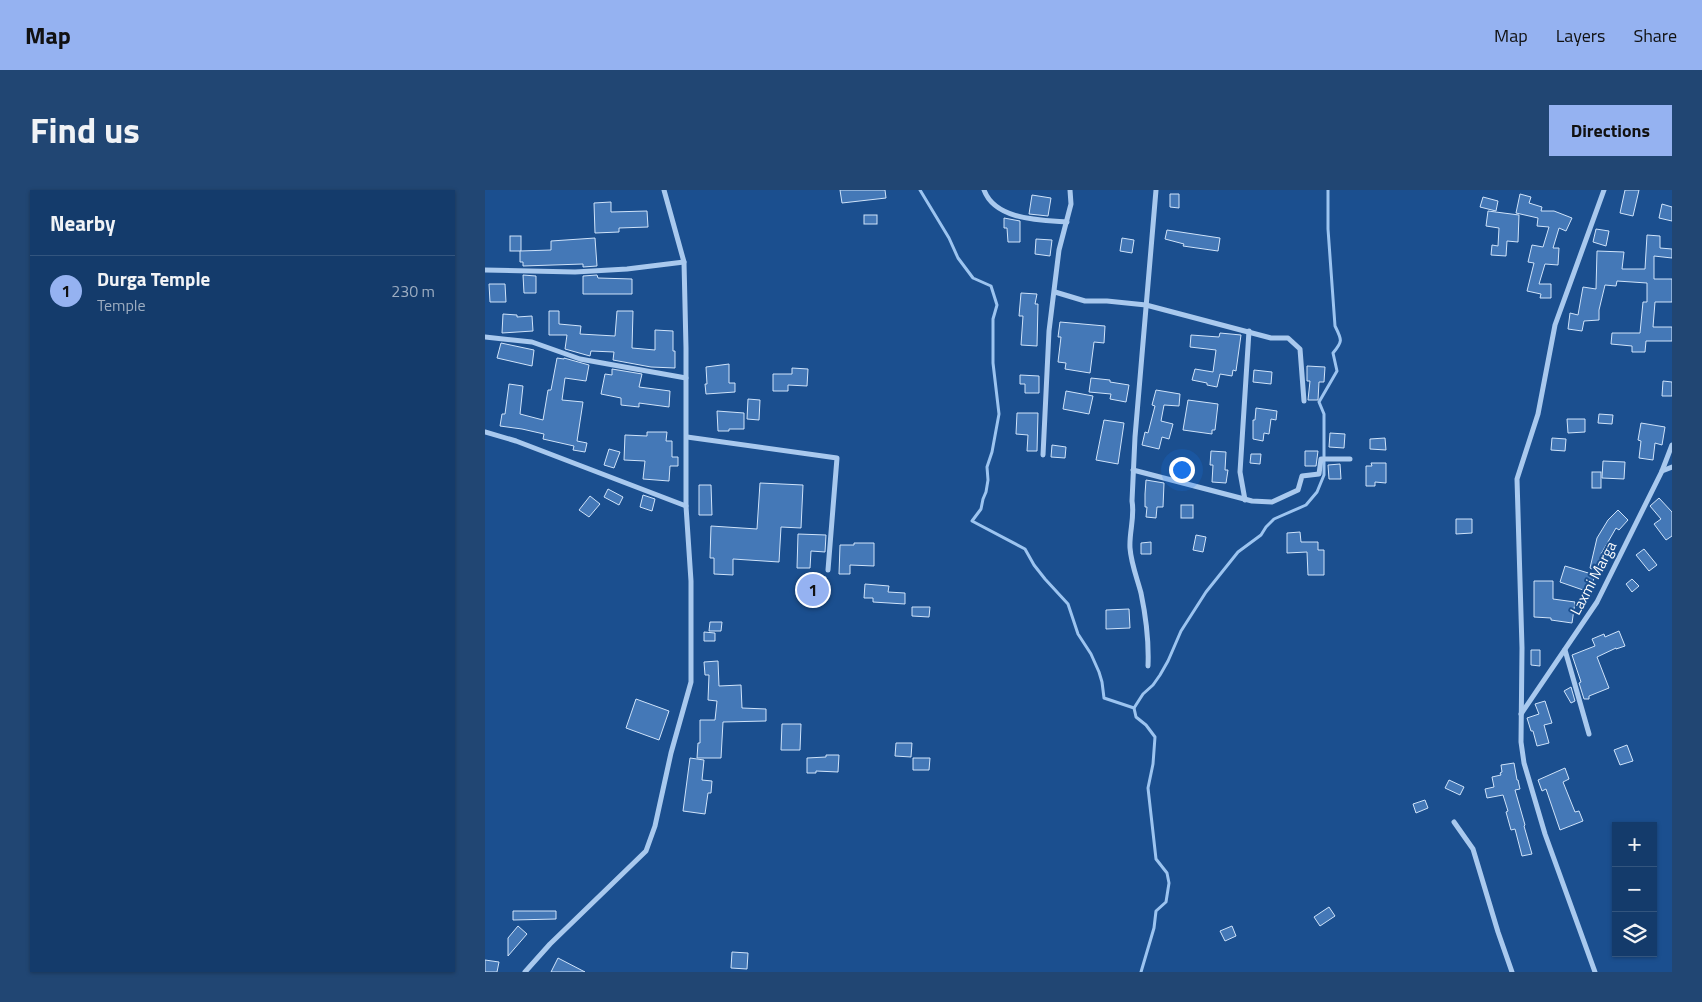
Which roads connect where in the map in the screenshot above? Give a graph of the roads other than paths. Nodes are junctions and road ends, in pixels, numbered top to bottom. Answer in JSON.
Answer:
{"nodes":[{"id":1,"x":665,"y":190,"type":"edge"},
{"id":2,"x":984,"y":190,"type":"edge"},
{"id":3,"x":1070,"y":190,"type":"edge"},
{"id":4,"x":1156,"y":190,"type":"edge"},
{"id":5,"x":1604,"y":190,"type":"edge"},
{"id":6,"x":1067,"y":222,"type":"junction"},
{"id":7,"x":683,"y":262,"type":"junction"},
{"id":8,"x":485,"y":270,"type":"edge"},
{"id":9,"x":1055,"y":292,"type":"junction"},
{"id":10,"x":1146,"y":305,"type":"junction"},
{"id":11,"x":1249,"y":331,"type":"junction"},
{"id":12,"x":485,"y":337,"type":"edge"},
{"id":13,"x":686,"y":378,"type":"junction"},
{"id":14,"x":1304,"y":401,"type":"dead end"},
{"id":15,"x":485,"y":432,"type":"edge"},
{"id":16,"x":687,"y":437,"type":"junction"},
{"id":17,"x":1672,"y":445,"type":"edge"},
{"id":18,"x":1043,"y":455,"type":"dead end"},
{"id":19,"x":1350,"y":459,"type":"dead end"},
{"id":20,"x":1672,"y":467,"type":"edge"},
{"id":21,"x":1133,"y":470,"type":"junction"},
{"id":22,"x":1662,"y":471,"type":"junction"},
{"id":23,"x":1245,"y":500,"type":"junction"},
{"id":24,"x":686,"y":506,"type":"junction"},
{"id":25,"x":828,"y":570,"type":"dead end"},
{"id":26,"x":1565,"y":650,"type":"junction"},
{"id":27,"x":1148,"y":666,"type":"dead end"},
{"id":28,"x":1521,"y":715,"type":"junction"},
{"id":29,"x":1589,"y":734,"type":"dead end"},
{"id":30,"x":1454,"y":822,"type":"dead end"},
{"id":31,"x":525,"y":972,"type":"edge"},
{"id":32,"x":1512,"y":972,"type":"edge"},
{"id":33,"x":1595,"y":972,"type":"edge"}],
"edges":[{"from":1,"to":7,"type":"street"},
{"from":2,"to":6,"type":"street"},
{"from":3,"to":6,"type":"street"},
{"from":4,"to":10,"type":"street"},
{"from":5,"to":28,"type":"street"},
{"from":6,"to":9,"type":"street"},
{"from":7,"to":8,"type":"street"},
{"from":7,"to":13,"type":"street"},
{"from":9,"to":10,"type":"street"},
{"from":9,"to":18,"type":"street"},
{"from":10,"to":11,"type":"street"},
{"from":10,"to":21,"type":"street"},
{"from":11,"to":14,"type":"street"},
{"from":11,"to":23,"type":"street"},
{"from":12,"to":13,"type":"street"},
{"from":13,"to":16,"type":"street"},
{"from":15,"to":24,"type":"street"},
{"from":16,"to":24,"type":"street"},
{"from":16,"to":25,"type":"street"},
{"from":17,"to":22,"type":"street","name":"Laxmi Marga"},
{"from":19,"to":23,"type":"street"},
{"from":20,"to":22,"type":"street"},
{"from":21,"to":23,"type":"street"},
{"from":21,"to":27,"type":"street"},
{"from":22,"to":26,"type":"street","name":"Laxmi Marga"},
{"from":24,"to":31,"type":"street"},
{"from":26,"to":28,"type":"street","name":"Laxmi Marga"},
{"from":26,"to":29,"type":"street"},
{"from":28,"to":33,"type":"street"},
{"from":30,"to":32,"type":"street"}]}
